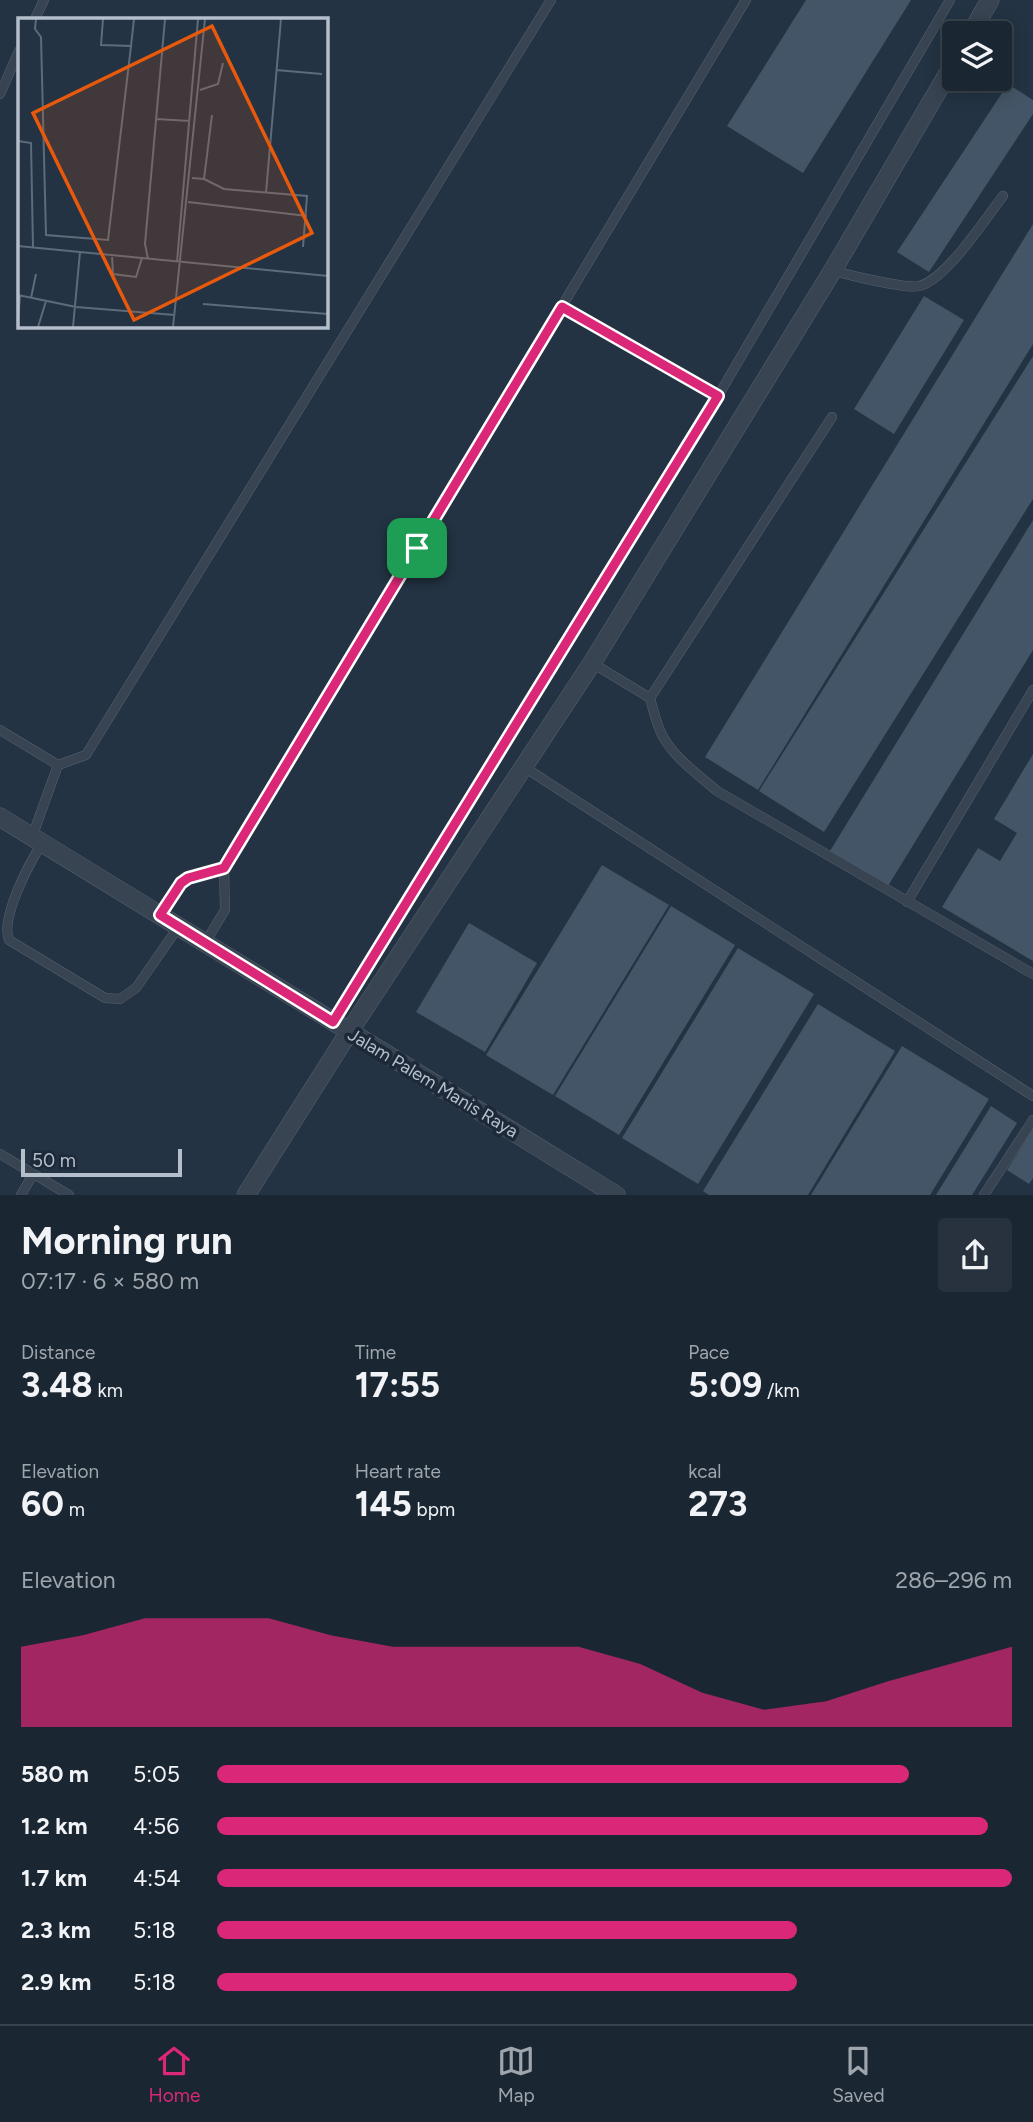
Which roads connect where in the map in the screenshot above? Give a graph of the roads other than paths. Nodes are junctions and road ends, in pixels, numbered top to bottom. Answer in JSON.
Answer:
{"nodes":[{"id":1,"x":44,"y":0,"type":"edge"},
{"id":2,"x":551,"y":0,"type":"edge"},
{"id":3,"x":746,"y":0,"type":"edge"},
{"id":4,"x":950,"y":0,"type":"edge"},
{"id":5,"x":990,"y":0,"type":"edge"},
{"id":6,"x":35,"y":18,"type":"edge"},
{"id":7,"x":978,"y":21,"type":"edge"},
{"id":8,"x":18,"y":53,"type":"edge"},
{"id":9,"x":942,"y":84,"type":"edge"},
{"id":10,"x":0,"y":94,"type":"edge"},
{"id":11,"x":1003,"y":196,"type":"dead end"},
{"id":12,"x":833,"y":270,"type":"junction"},
{"id":13,"x":562,"y":307,"type":"junction"},
{"id":14,"x":718,"y":396,"type":"junction"},
{"id":15,"x":832,"y":417,"type":"dead end"},
{"id":16,"x":592,"y":663,"type":"junction"},
{"id":17,"x":1033,"y":690,"type":"edge"},
{"id":18,"x":650,"y":698,"type":"junction"},
{"id":19,"x":0,"y":730,"type":"edge"},
{"id":20,"x":58,"y":765,"type":"junction"},
{"id":21,"x":524,"y":767,"type":"junction"},
{"id":22,"x":0,"y":817,"type":"edge"},
{"id":23,"x":36,"y":840,"type":"junction"},
{"id":24,"x":224,"y":868,"type":"junction"},
{"id":25,"x":907,"y":902,"type":"junction"},
{"id":26,"x":160,"y":915,"type":"junction"},
{"id":27,"x":179,"y":926,"type":"junction"},
{"id":28,"x":205,"y":943,"type":"junction"},
{"id":29,"x":1033,"y":974,"type":"edge"},
{"id":30,"x":333,"y":1022,"type":"junction"},
{"id":31,"x":349,"y":1032,"type":"junction"},
{"id":32,"x":1033,"y":1096,"type":"edge"},
{"id":33,"x":1033,"y":1120,"type":"edge"},
{"id":34,"x":0,"y":1154,"type":"edge"},
{"id":35,"x":33,"y":1174,"type":"junction"},
{"id":36,"x":21,"y":1195,"type":"edge"},
{"id":37,"x":69,"y":1195,"type":"edge"},
{"id":38,"x":246,"y":1195,"type":"edge"},
{"id":39,"x":616,"y":1195,"type":"edge"},
{"id":40,"x":984,"y":1195,"type":"edge"}],
"edges":[{"from":1,"to":6,"type":"lane"},
{"from":2,"to":20,"type":"lane"},
{"from":3,"to":13,"type":"lane"},
{"from":4,"to":14,"type":"lane"},
{"from":5,"to":7,"type":"street"},
{"from":8,"to":10,"type":"lane"},
{"from":9,"to":12,"type":"street"},
{"from":11,"to":12,"type":"lane"},
{"from":12,"to":16,"type":"street"},
{"from":13,"to":14,"type":"lane"},
{"from":13,"to":24,"type":"lane"},
{"from":14,"to":30,"type":"lane"},
{"from":15,"to":18,"type":"lane"},
{"from":16,"to":18,"type":"lane"},
{"from":16,"to":21,"type":"street"},
{"from":17,"to":25,"type":"lane"},
{"from":18,"to":25,"type":"lane"},
{"from":19,"to":20,"type":"lane"},
{"from":20,"to":23,"type":"lane"},
{"from":21,"to":31,"type":"street"},
{"from":21,"to":32,"type":"lane"},
{"from":22,"to":23,"type":"street","name":"Jalam Palem Manis Raya"},
{"from":23,"to":26,"type":"street","name":"Jalam Palem Manis Raya"},
{"from":23,"to":27,"type":"lane"},
{"from":24,"to":26,"type":"lane"},
{"from":24,"to":28,"type":"lane"},
{"from":25,"to":29,"type":"lane"},
{"from":26,"to":27,"type":"street","name":"Jalam Palem Manis Raya"},
{"from":27,"to":28,"type":"street","name":"Jalam Palem Manis Raya"},
{"from":28,"to":30,"type":"street","name":"Jalam Palem Manis Raya"},
{"from":30,"to":31,"type":"street","name":"Jalam Palem Manis Raya"},
{"from":31,"to":38,"type":"street"},
{"from":31,"to":39,"type":"street","name":"Jalam Palem Manis Raya"},
{"from":33,"to":40,"type":"lane"},
{"from":34,"to":35,"type":"lane"},
{"from":35,"to":36,"type":"lane"},
{"from":35,"to":37,"type":"lane"}]}
